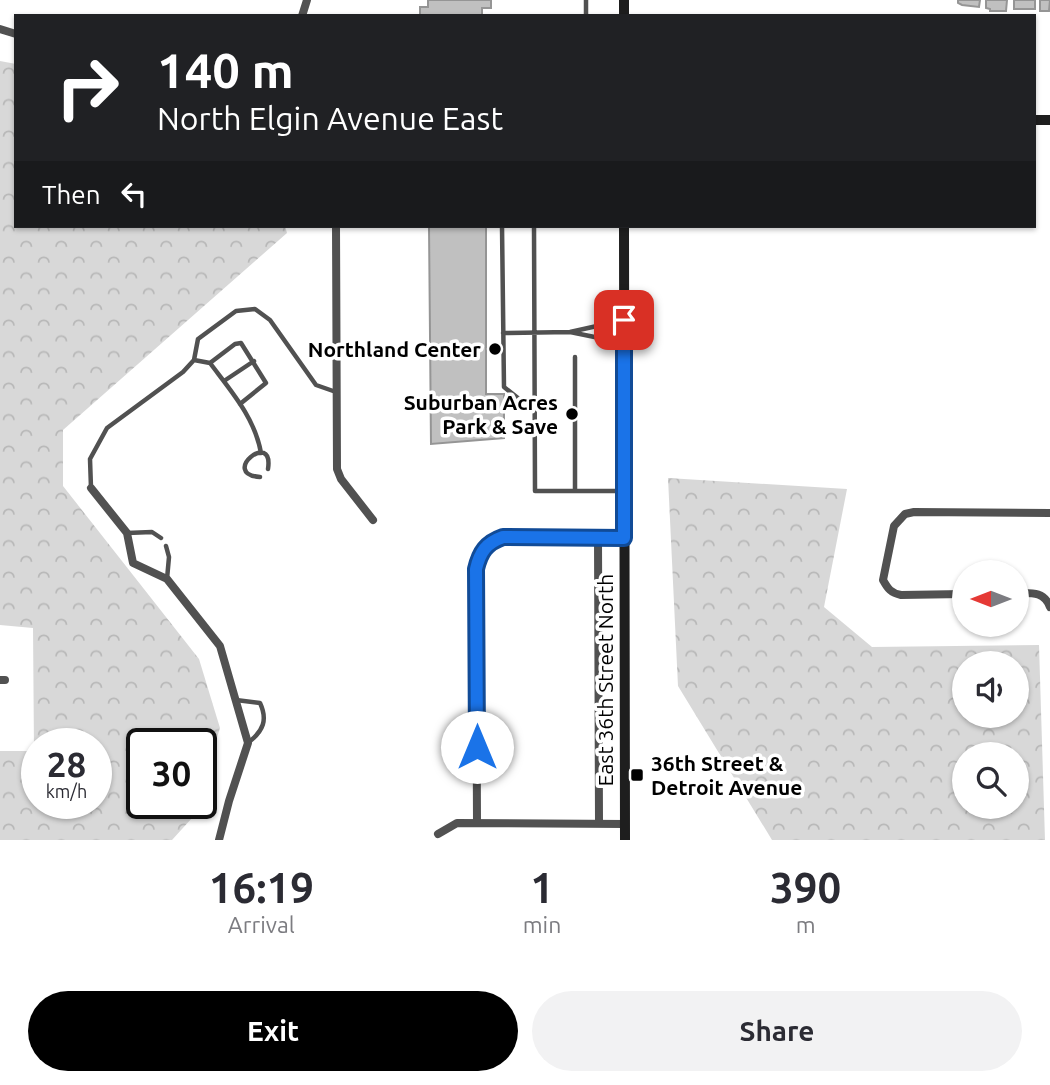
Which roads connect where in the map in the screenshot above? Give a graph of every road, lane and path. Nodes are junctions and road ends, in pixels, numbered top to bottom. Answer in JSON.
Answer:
{"nodes":[{"id":1,"x":336,"y":228,"type":"edge"},
{"id":2,"x":502,"y":228,"type":"edge"},
{"id":3,"x":534,"y":228,"type":"edge"},
{"id":4,"x":624,"y":228,"type":"edge"},
{"id":5,"x":624,"y":320,"type":"junction"},
{"id":6,"x":503,"y":332,"type":"junction"},
{"id":7,"x":535,"y":332,"type":"junction"},
{"id":8,"x":570,"y":332,"type":"junction"},
{"id":9,"x":625,"y":343,"type":"junction"},
{"id":10,"x":575,"y":357,"type":"dead end"},
{"id":11,"x":194,"y":360,"type":"junction"},
{"id":12,"x":254,"y":362,"type":"junction"},
{"id":13,"x":210,"y":363,"type":"junction"},
{"id":14,"x":224,"y":381,"type":"junction"},
{"id":15,"x":336,"y":392,"type":"junction"},
{"id":16,"x":240,"y":404,"type":"junction"},
{"id":17,"x":534,"y":410,"type":"junction"},
{"id":18,"x":261,"y":453,"type":"junction"},
{"id":19,"x":268,"y":470,"type":"dead end"},
{"id":20,"x":260,"y":477,"type":"dead end"},
{"id":21,"x":91,"y":488,"type":"joint"},
{"id":22,"x":575,"y":491,"type":"junction"},
{"id":23,"x":624,"y":491,"type":"junction"},
{"id":24,"x":1050,"y":513,"type":"edge"},
{"id":25,"x":373,"y":520,"type":"dead end"},
{"id":26,"x":127,"y":533,"type":"junction"},
{"id":27,"x":161,"y":538,"type":"dead end"},
{"id":28,"x":598,"y":538,"type":"junction"},
{"id":29,"x":624,"y":538,"type":"junction"},
{"id":30,"x":166,"y":546,"type":"dead end"},
{"id":31,"x":167,"y":579,"type":"junction"},
{"id":32,"x":1029,"y":593,"type":"edge"},
{"id":33,"x":952,"y":594,"type":"edge"},
{"id":34,"x":1050,"y":607,"type":"edge"},
{"id":35,"x":236,"y":699,"type":"junction"},
{"id":36,"x":248,"y":743,"type":"junction"},
{"id":37,"x":477,"y":823,"type":"junction"},
{"id":38,"x":599,"y":824,"type":"junction"},
{"id":39,"x":625,"y":824,"type":"junction"},
{"id":40,"x":438,"y":834,"type":"dead end"},
{"id":41,"x":219,"y":840,"type":"edge"},
{"id":42,"x":625,"y":840,"type":"edge"}],
"edges":[{"from":1,"to":15,"type":"street"},
{"from":2,"to":6,"type":"lane"},
{"from":3,"to":7,"type":"lane"},
{"from":4,"to":5,"type":"main road","name":"East 36th Street North"},
{"from":5,"to":8,"type":"lane"},
{"from":5,"to":9,"type":"main road","name":"East 36th Street North"},
{"from":6,"to":7,"type":"lane"},
{"from":6,"to":17,"type":"lane"},
{"from":7,"to":8,"type":"lane"},
{"from":7,"to":17,"type":"lane"},
{"from":8,"to":9,"type":"lane"},
{"from":9,"to":23,"type":"main road","name":"East 36th Street North"},
{"from":10,"to":22,"type":"lane"},
{"from":11,"to":13,"type":"lane"},
{"from":11,"to":15,"type":"lane"},
{"from":11,"to":21,"type":"lane"},
{"from":12,"to":13,"type":"lane"},
{"from":12,"to":14,"type":"lane"},
{"from":12,"to":16,"type":"lane"},
{"from":13,"to":14,"type":"lane"},
{"from":14,"to":16,"type":"lane"},
{"from":15,"to":25,"type":"street"},
{"from":16,"to":18,"type":"lane"},
{"from":17,"to":22,"type":"lane"},
{"from":18,"to":19,"type":"lane"},
{"from":18,"to":20,"type":"lane"},
{"from":21,"to":26,"type":"street"},
{"from":22,"to":23,"type":"lane"},
{"from":23,"to":29,"type":"main road","name":"East 36th Street North"},
{"from":24,"to":33,"type":"street"},
{"from":26,"to":27,"type":"lane"},
{"from":26,"to":31,"type":"street"},
{"from":28,"to":29,"type":"street"},
{"from":28,"to":37,"type":"street"},
{"from":28,"to":38,"type":"street","name":"East 36th Street North"},
{"from":29,"to":39,"type":"main road","name":"East 36th Street North"},
{"from":30,"to":31,"type":"lane"},
{"from":31,"to":35,"type":"street"},
{"from":32,"to":34,"type":"street"},
{"from":35,"to":36,"type":"street"},
{"from":35,"to":36,"type":"lane"},
{"from":36,"to":41,"type":"street"},
{"from":37,"to":38,"type":"street"},
{"from":37,"to":40,"type":"street"},
{"from":38,"to":39,"type":"street"},
{"from":39,"to":42,"type":"main road","name":"East 36th Street North"}]}
